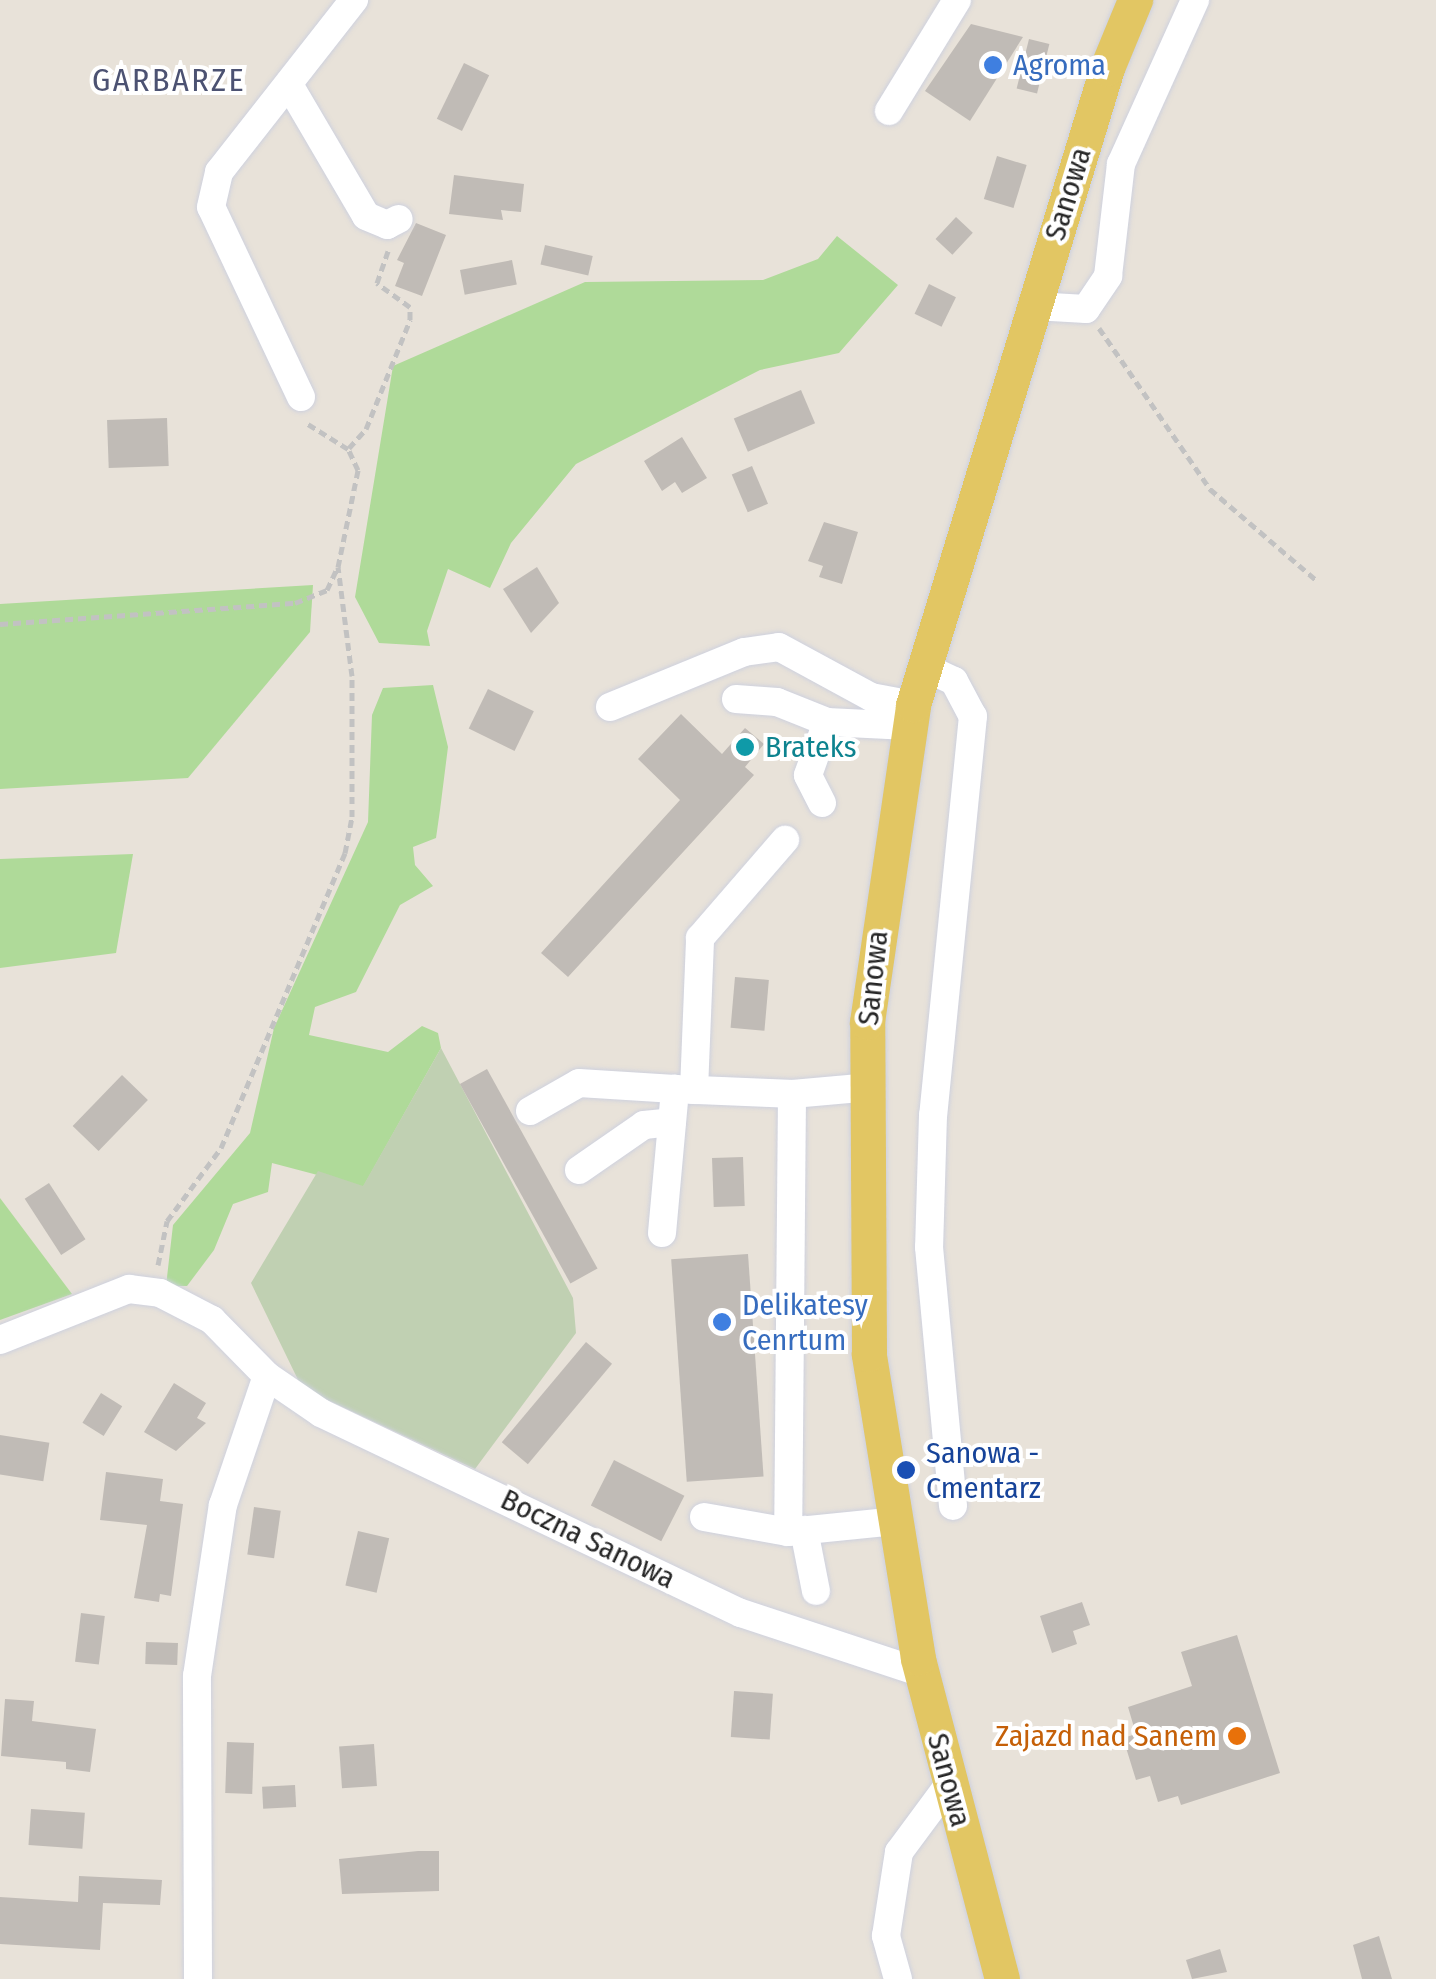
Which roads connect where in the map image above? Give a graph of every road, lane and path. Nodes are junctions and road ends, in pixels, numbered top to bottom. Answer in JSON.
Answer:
{"nodes":[{"id":1,"x":354,"y":0,"type":"edge"},
{"id":2,"x":957,"y":0,"type":"edge"},
{"id":3,"x":1135,"y":0,"type":"edge"},
{"id":4,"x":1195,"y":0,"type":"edge"},
{"id":5,"x":292,"y":88,"type":"junction"},
{"id":6,"x":889,"y":111,"type":"dead end"},
{"id":7,"x":366,"y":216,"type":"junction"},
{"id":8,"x":399,"y":219,"type":"dead end"},
{"id":9,"x":1034,"y":306,"type":"junction"},
{"id":10,"x":1086,"y":309,"type":"junction"},
{"id":11,"x":301,"y":397,"type":"joint"},
{"id":12,"x":348,"y":449,"type":"junction"},
{"id":13,"x":338,"y":567,"type":"junction"},
{"id":14,"x":1316,"y":580,"type":"dead end"},
{"id":15,"x":0,"y":624,"type":"edge"},
{"id":16,"x":924,"y":667,"type":"junction"},
{"id":17,"x":736,"y":700,"type":"dead end"},
{"id":18,"x":610,"y":708,"type":"dead end"},
{"id":19,"x":911,"y":716,"type":"junction"},
{"id":20,"x":827,"y":722,"type":"junction"},
{"id":21,"x":822,"y":803,"type":"dead end"},
{"id":22,"x":785,"y":840,"type":"dead end"},
{"id":23,"x":868,"y":1088,"type":"junction"},
{"id":24,"x":684,"y":1089,"type":"junction"},
{"id":25,"x":792,"y":1094,"type":"junction"},
{"id":26,"x":530,"y":1111,"type":"dead end"},
{"id":27,"x":672,"y":1122,"type":"junction"},
{"id":28,"x":579,"y":1170,"type":"dead end"},
{"id":29,"x":662,"y":1233,"type":"dead end"},
{"id":30,"x":160,"y":1293,"type":"junction"},
{"id":31,"x":0,"y":1340,"type":"edge"},
{"id":32,"x":267,"y":1376,"type":"junction"},
{"id":33,"x":953,"y":1506,"type":"dead end"},
{"id":34,"x":704,"y":1517,"type":"dead end"},
{"id":35,"x":896,"y":1521,"type":"junction"},
{"id":36,"x":796,"y":1531,"type":"junction"},
{"id":37,"x":816,"y":1591,"type":"dead end"},
{"id":38,"x":922,"y":1672,"type":"junction"},
{"id":39,"x":950,"y":1783,"type":"junction"},
{"id":40,"x":198,"y":1977,"type":"edge"},
{"id":41,"x":898,"y":1979,"type":"edge"},
{"id":42,"x":1002,"y":1979,"type":"edge"}],
"edges":[{"from":1,"to":5,"type":"street"},
{"from":2,"to":6,"type":"street"},
{"from":3,"to":9,"type":"main road","name":"Sanowa"},
{"from":4,"to":10,"type":"street"},
{"from":5,"to":7,"type":"street"},
{"from":5,"to":11,"type":"street"},
{"from":7,"to":8,"type":"street"},
{"from":7,"to":12,"type":"path"},
{"from":9,"to":10,"type":"street"},
{"from":9,"to":16,"type":"main road","name":"Sanowa"},
{"from":10,"to":14,"type":"path"},
{"from":11,"to":12,"type":"path"},
{"from":12,"to":13,"type":"path"},
{"from":13,"to":15,"type":"path"},
{"from":13,"to":30,"type":"path"},
{"from":16,"to":19,"type":"main road","name":"Sanowa"},
{"from":16,"to":33,"type":"street"},
{"from":17,"to":20,"type":"street"},
{"from":18,"to":19,"type":"street"},
{"from":19,"to":20,"type":"street"},
{"from":19,"to":23,"type":"main road","name":"Sanowa"},
{"from":20,"to":21,"type":"street"},
{"from":22,"to":24,"type":"street"},
{"from":23,"to":25,"type":"street"},
{"from":23,"to":35,"type":"main road","name":"Sanowa"},
{"from":24,"to":25,"type":"street"},
{"from":24,"to":26,"type":"street"},
{"from":24,"to":27,"type":"street"},
{"from":25,"to":36,"type":"street"},
{"from":27,"to":28,"type":"street"},
{"from":27,"to":29,"type":"street"},
{"from":30,"to":31,"type":"street"},
{"from":30,"to":32,"type":"street","name":"Boczna Sanowa"},
{"from":32,"to":38,"type":"street","name":"Boczna Sanowa"},
{"from":32,"to":40,"type":"street"},
{"from":34,"to":36,"type":"street"},
{"from":35,"to":36,"type":"street"},
{"from":35,"to":38,"type":"main road","name":"Sanowa"},
{"from":36,"to":37,"type":"street"},
{"from":38,"to":39,"type":"main road","name":"Sanowa"},
{"from":39,"to":41,"type":"street"},
{"from":39,"to":42,"type":"main road","name":"Sanowa"}]}
